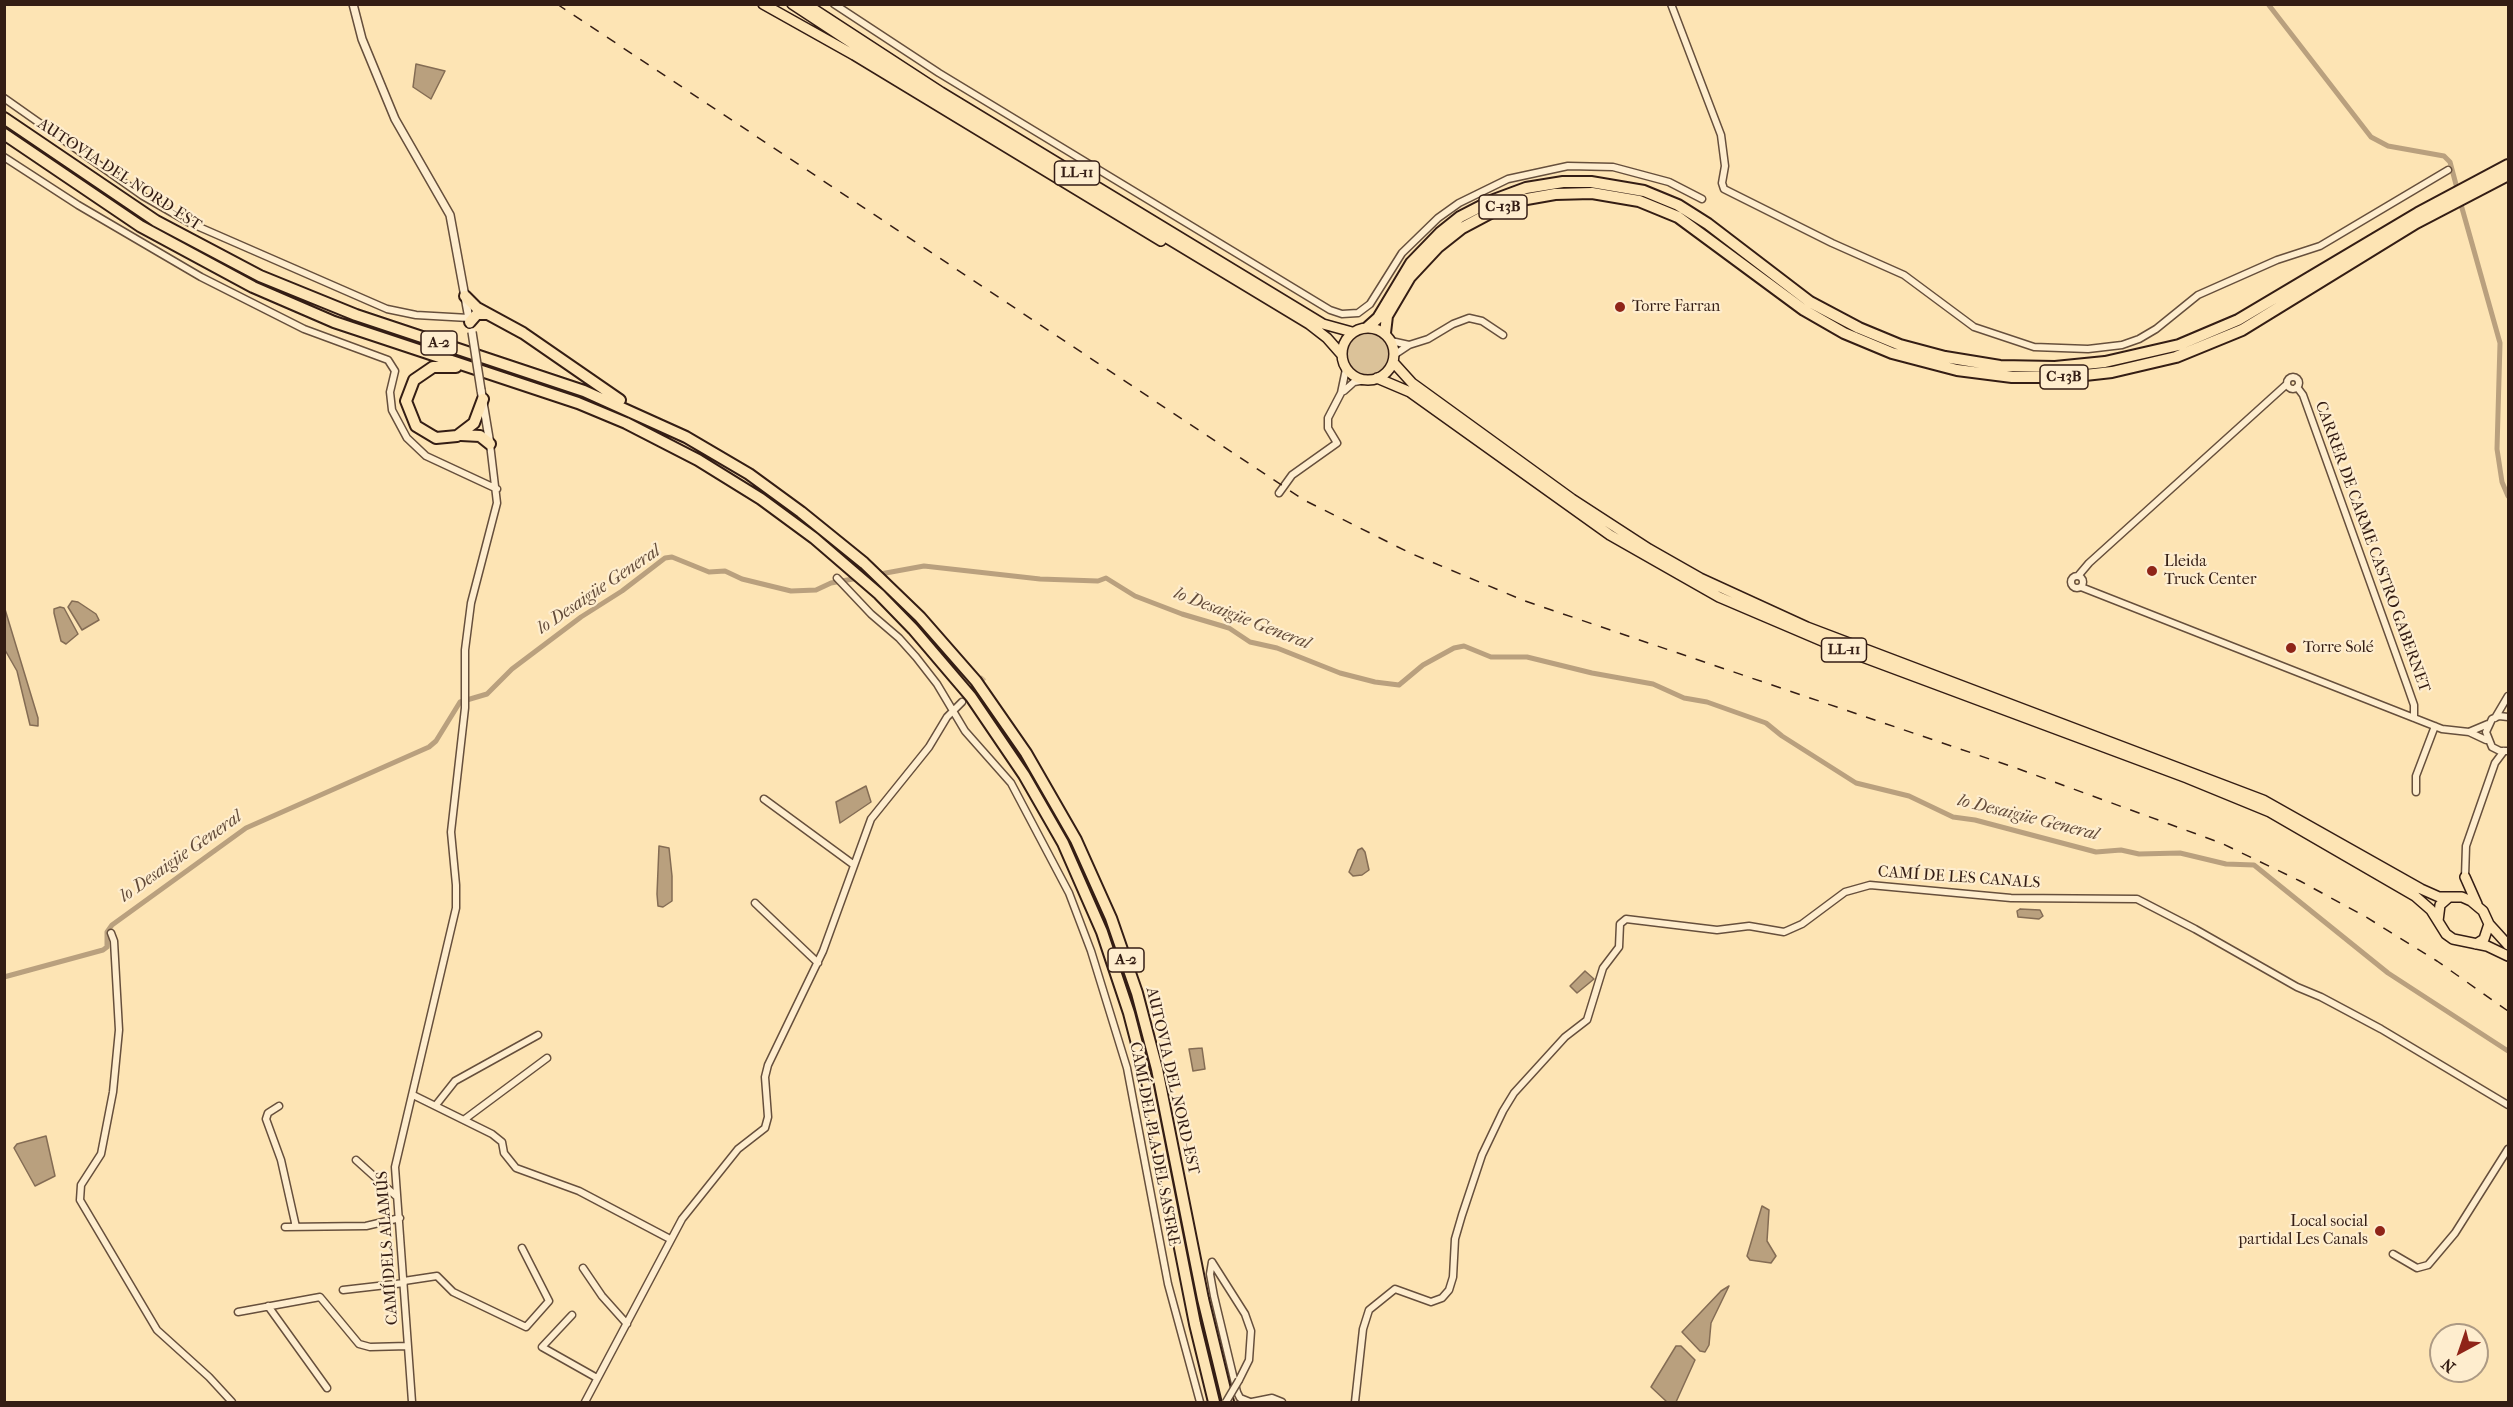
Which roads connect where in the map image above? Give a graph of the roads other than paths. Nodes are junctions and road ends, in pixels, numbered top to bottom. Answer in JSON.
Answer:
{"nodes":[{"id":1,"x":353,"y":4,"type":"edge"},
{"id":2,"x":764,"y":4,"type":"edge"},
{"id":3,"x":792,"y":4,"type":"edge"},
{"id":4,"x":806,"y":4,"type":"edge"},
{"id":5,"x":834,"y":4,"type":"edge"},
{"id":6,"x":1671,"y":4,"type":"edge"},
{"id":7,"x":4,"y":98,"type":"edge"},
{"id":8,"x":4,"y":118,"type":"edge"},
{"id":9,"x":4,"y":134,"type":"edge"},
{"id":10,"x":4,"y":157,"type":"edge"},
{"id":11,"x":2508,"y":165,"type":"edge"},
{"id":12,"x":2448,"y":170,"type":"dead end"},
{"id":13,"x":2508,"y":175,"type":"edge"},
{"id":14,"x":2467,"y":191,"type":"junction"},
{"id":15,"x":1702,"y":199,"type":"dead end"},
{"id":16,"x":2449,"y":200,"type":"junction"},
{"id":17,"x":465,"y":296,"type":"junction"},
{"id":18,"x":1283,"y":308,"type":"junction"},
{"id":19,"x":488,"y":314,"type":"junction"},
{"id":20,"x":470,"y":324,"type":"junction"},
{"id":21,"x":1368,"y":327,"type":"junction"},
{"id":22,"x":1352,"y":333,"type":"junction"},
{"id":23,"x":1503,"y":335,"type":"dead end"},
{"id":24,"x":1388,"y":337,"type":"junction"},
{"id":25,"x":1409,"y":345,"type":"junction"},
{"id":26,"x":1341,"y":356,"type":"junction"},
{"id":27,"x":1394,"y":359,"type":"junction"},
{"id":28,"x":1346,"y":369,"type":"junction"},
{"id":29,"x":1372,"y":379,"type":"junction"},
{"id":30,"x":2287,"y":384,"type":"junction"},
{"id":31,"x":2297,"y":387,"type":"junction"},
{"id":32,"x":1341,"y":393,"type":"junction"},
{"id":33,"x":482,"y":394,"type":"junction"},
{"id":34,"x":656,"y":422,"type":"junction"},
{"id":35,"x":626,"y":423,"type":"junction"},
{"id":36,"x":460,"y":435,"type":"junction"},
{"id":37,"x":490,"y":444,"type":"junction"},
{"id":38,"x":497,"y":489,"type":"junction"},
{"id":39,"x":1278,"y":493,"type":"dead end"},
{"id":40,"x":2078,"y":576,"type":"junction"},
{"id":41,"x":840,"y":581,"type":"dead end"},
{"id":42,"x":2081,"y":588,"type":"junction"},
{"id":43,"x":2508,"y":696,"type":"edge"},
{"id":44,"x":962,"y":702,"type":"tunnel mouth"},
{"id":45,"x":952,"y":712,"type":"junction"},
{"id":46,"x":2414,"y":717,"type":"junction"},
{"id":47,"x":2508,"y":717,"type":"edge"},
{"id":48,"x":2495,"y":718,"type":"junction"},
{"id":49,"x":2488,"y":724,"type":"junction"},
{"id":50,"x":2435,"y":726,"type":"junction"},
{"id":51,"x":2469,"y":732,"type":"junction"},
{"id":52,"x":2487,"y":740,"type":"junction"},
{"id":53,"x":2492,"y":747,"type":"junction"},
{"id":54,"x":2506,"y":751,"type":"edge"},
{"id":55,"x":2495,"y":763,"type":"junction"},
{"id":56,"x":2416,"y":792,"type":"dead end"},
{"id":57,"x":764,"y":799,"type":"dead end"},
{"id":58,"x":854,"y":864,"type":"junction"},
{"id":59,"x":2465,"y":877,"type":"junction"},
{"id":60,"x":2452,"y":897,"type":"junction"},
{"id":61,"x":755,"y":903,"type":"dead end"},
{"id":62,"x":2478,"y":906,"type":"junction"},
{"id":63,"x":2438,"y":922,"type":"junction"},
{"id":64,"x":2489,"y":924,"type":"junction"},
{"id":65,"x":111,"y":933,"type":"dead end"},
{"id":66,"x":2476,"y":944,"type":"junction"},
{"id":67,"x":2508,"y":945,"type":"edge"},
{"id":68,"x":2508,"y":956,"type":"edge"},
{"id":69,"x":818,"y":963,"type":"junction"},
{"id":70,"x":538,"y":1035,"type":"dead end"},
{"id":71,"x":548,"y":1058,"type":"dead end"},
{"id":72,"x":413,"y":1095,"type":"junction"},
{"id":73,"x":2508,"y":1104,"type":"edge"},
{"id":74,"x":436,"y":1105,"type":"junction"},
{"id":75,"x":279,"y":1106,"type":"dead end"},
{"id":76,"x":465,"y":1119,"type":"junction"},
{"id":77,"x":2508,"y":1149,"type":"edge"},
{"id":78,"x":356,"y":1160,"type":"dead end"},
{"id":79,"x":397,"y":1197,"type":"junction"},
{"id":80,"x":400,"y":1218,"type":"junction"},
{"id":81,"x":285,"y":1227,"type":"dead end"},
{"id":82,"x":296,"y":1227,"type":"junction"},
{"id":83,"x":670,"y":1239,"type":"junction"},
{"id":84,"x":522,"y":1248,"type":"dead end"},
{"id":85,"x":2393,"y":1254,"type":"dead end"},
{"id":86,"x":583,"y":1268,"type":"dead end"},
{"id":87,"x":404,"y":1282,"type":"junction"},
{"id":88,"x":343,"y":1290,"type":"dead end"},
{"id":89,"x":268,"y":1306,"type":"junction"},
{"id":90,"x":238,"y":1312,"type":"dead end"},
{"id":91,"x":572,"y":1315,"type":"dead end"},
{"id":92,"x":627,"y":1324,"type":"junction"},
{"id":93,"x":408,"y":1346,"type":"junction"},
{"id":94,"x":597,"y":1378,"type":"junction"},
{"id":95,"x":327,"y":1389,"type":"dead end"},
{"id":96,"x":232,"y":1402,"type":"edge"},
{"id":97,"x":411,"y":1402,"type":"edge"},
{"id":98,"x":585,"y":1402,"type":"edge"},
{"id":99,"x":1200,"y":1402,"type":"edge"},
{"id":100,"x":1214,"y":1402,"type":"edge"},
{"id":101,"x":1227,"y":1402,"type":"edge"},
{"id":102,"x":1251,"y":1402,"type":"edge"},
{"id":103,"x":1282,"y":1402,"type":"edge"},
{"id":104,"x":1355,"y":1402,"type":"edge"}],
"edges":[{"from":1,"to":17,"type":"street"},
{"from":2,"to":18,"type":"highway"},
{"from":3,"to":18,"type":"highway","number":"LL-11"},
{"from":4,"to":22,"type":"highway","number":"LL-11"},
{"from":5,"to":15,"type":"street"},
{"from":6,"to":12,"type":"street"},
{"from":7,"to":20,"type":"street"},
{"from":8,"to":34,"type":"highway","name":"AUTOVIA DEL NORD-EST","number":"A-2"},
{"from":9,"to":35,"type":"highway","name":"AUTOVIA DEL NORD-EST","number":"A-2"},
{"from":10,"to":38,"type":"street"},
{"from":11,"to":14,"type":"highway","number":"C-13B"},
{"from":13,"to":14,"type":"highway","number":"C-13B"},
{"from":14,"to":16,"type":"highway","number":"C-13B"},
{"from":16,"to":21,"type":"highway","number":"C-13B"},
{"from":16,"to":24,"type":"highway","number":"C-13B"},
{"from":17,"to":19,"type":"highway","number":"A-2"},
{"from":17,"to":20,"type":"street"},
{"from":18,"to":26,"type":"highway","number":"LL-11"},
{"from":19,"to":20,"type":"highway","number":"A-2"},
{"from":19,"to":34,"type":"highway","number":"A-2"},
{"from":20,"to":33,"type":"street","bridge":true},
{"from":21,"to":22,"type":"highway"},
{"from":21,"to":24,"type":"highway"},
{"from":22,"to":26,"type":"highway"},
{"from":23,"to":25,"type":"street"},
{"from":24,"to":25,"type":"street"},
{"from":24,"to":27,"type":"highway"},
{"from":25,"to":27,"type":"street"},
{"from":26,"to":28,"type":"highway","number":"LL-11"},
{"from":27,"to":29,"type":"highway"},
{"from":27,"to":60,"type":"highway","number":"LL-11"},
{"from":28,"to":29,"type":"highway","number":"LL-11"},
{"from":28,"to":32,"type":"street"},
{"from":29,"to":32,"type":"street"},
{"from":29,"to":63,"type":"highway","number":"LL-11"},
{"from":30,"to":31,"type":"street"},
{"from":30,"to":31,"type":"street"},
{"from":30,"to":40,"type":"street"},
{"from":31,"to":46,"type":"street","name":"CARRER DE CARME CASTRO GABERNET"},
{"from":32,"to":39,"type":"street"},
{"from":33,"to":36,"type":"highway"},
{"from":33,"to":37,"type":"street"},
{"from":34,"to":101,"type":"highway","name":"AUTOVIA DEL NORD-EST","number":"A-2"},
{"from":35,"to":36,"type":"highway","number":"A-2"},
{"from":35,"to":100,"type":"highway","name":"AUTOVIA DEL NORD-EST","number":"A-2"},
{"from":36,"to":37,"type":"highway","number":"A-2"},
{"from":37,"to":38,"type":"street","name":"CAMÍ DELS ALAMÚS"},
{"from":38,"to":72,"type":"street","name":"CAMÍ DELS ALAMÚS"},
{"from":40,"to":42,"type":"street"},
{"from":40,"to":42,"type":"street"},
{"from":41,"to":45,"type":"street","name":"CAMÍ DEL PLA DEL SASTRE"},
{"from":42,"to":46,"type":"street"},
{"from":43,"to":48,"type":"street"},
{"from":44,"to":45,"type":"street"},
{"from":45,"to":58,"type":"street"},
{"from":45,"to":99,"type":"street","name":"CAMÍ DEL PLA DEL SASTRE"},
{"from":46,"to":50,"type":"street"},
{"from":47,"to":48,"type":"street"},
{"from":48,"to":49,"type":"street"},
{"from":49,"to":51,"type":"street"},
{"from":49,"to":52,"type":"street"},
{"from":50,"to":51,"type":"street"},
{"from":50,"to":56,"type":"street"},
{"from":51,"to":52,"type":"street"},
{"from":52,"to":53,"type":"street"},
{"from":53,"to":54,"type":"street"},
{"from":53,"to":55,"type":"street"},
{"from":54,"to":55,"type":"street"},
{"from":55,"to":59,"type":"street"},
{"from":57,"to":58,"type":"street"},
{"from":58,"to":69,"type":"street"},
{"from":59,"to":60,"type":"highway"},
{"from":59,"to":62,"type":"highway"},
{"from":60,"to":62,"type":"highway","number":"LL-11"},
{"from":60,"to":63,"type":"highway"},
{"from":61,"to":69,"type":"street"},
{"from":62,"to":64,"type":"highway"},
{"from":63,"to":66,"type":"highway","number":"LL-11"},
{"from":64,"to":66,"type":"highway"},
{"from":64,"to":67,"type":"highway"},
{"from":65,"to":96,"type":"street"},
{"from":66,"to":68,"type":"highway","number":"LL-11"},
{"from":69,"to":83,"type":"street"},
{"from":70,"to":74,"type":"street"},
{"from":71,"to":76,"type":"street"},
{"from":72,"to":74,"type":"street"},
{"from":72,"to":79,"type":"street","name":"CAMÍ DELS ALAMÚS"},
{"from":73,"to":104,"type":"street","name":"CAMÍ DE LES CANALS"},
{"from":74,"to":76,"type":"street"},
{"from":75,"to":82,"type":"street"},
{"from":76,"to":83,"type":"street"},
{"from":77,"to":85,"type":"street"},
{"from":78,"to":79,"type":"street"},
{"from":79,"to":80,"type":"street","name":"CAMÍ DELS ALAMÚS"},
{"from":80,"to":82,"type":"street"},
{"from":80,"to":87,"type":"street","name":"CAMÍ DELS ALAMÚS"},
{"from":81,"to":82,"type":"street"},
{"from":83,"to":92,"type":"street"},
{"from":84,"to":87,"type":"street"},
{"from":86,"to":92,"type":"street"},
{"from":87,"to":88,"type":"street"},
{"from":87,"to":93,"type":"street","name":"CAMÍ DELS ALAMÚS"},
{"from":89,"to":90,"type":"street"},
{"from":89,"to":93,"type":"street"},
{"from":89,"to":95,"type":"street"},
{"from":91,"to":94,"type":"street"},
{"from":92,"to":94,"type":"street"},
{"from":93,"to":97,"type":"street","name":"CAMÍ DELS ALAMÚS"},
{"from":94,"to":98,"type":"street"},
{"from":101,"to":102,"type":"street","bridge":true},
{"from":102,"to":103,"type":"street"}]}
